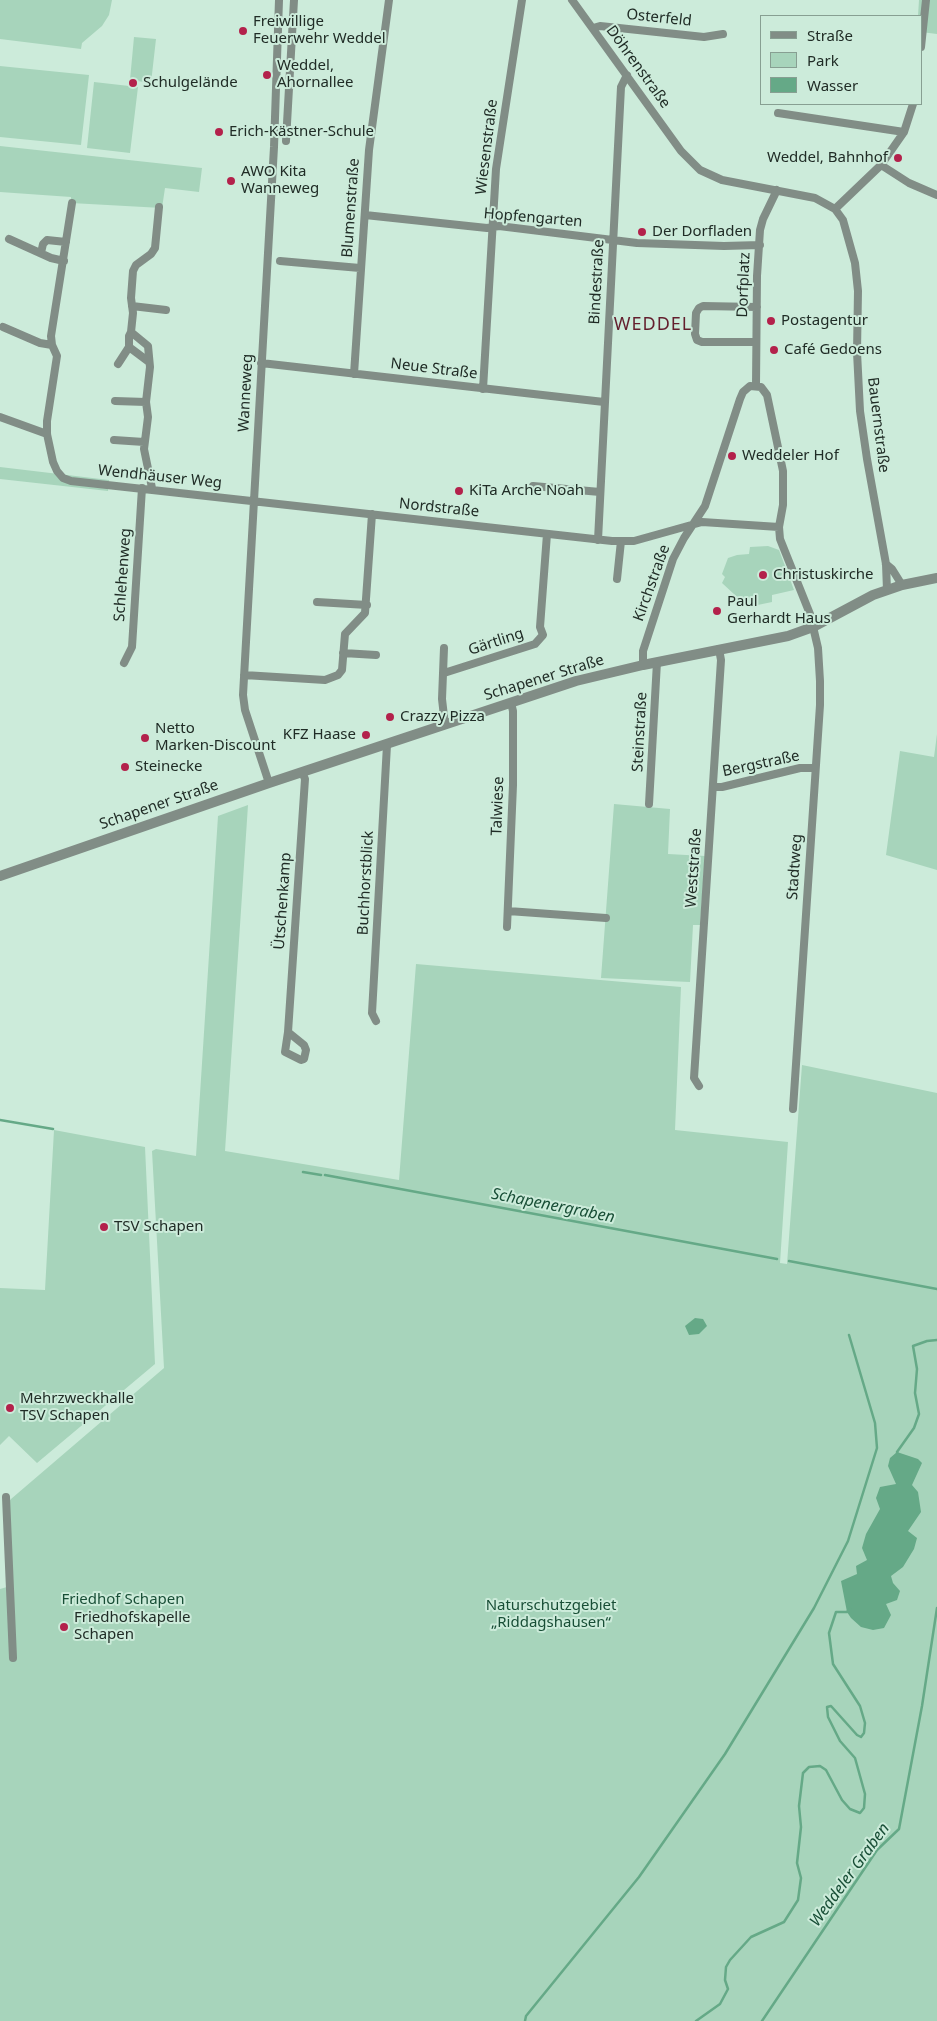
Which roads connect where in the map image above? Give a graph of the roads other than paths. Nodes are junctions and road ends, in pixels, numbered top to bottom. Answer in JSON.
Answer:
{"nodes":[{"id":1,"x":279,"y":0,"type":"edge"},
{"id":2,"x":294,"y":0,"type":"edge"},
{"id":3,"x":389,"y":0,"type":"edge"},
{"id":4,"x":522,"y":0,"type":"edge"},
{"id":5,"x":572,"y":0,"type":"edge"},
{"id":6,"x":926,"y":0,"type":"edge"},
{"id":7,"x":593,"y":28,"type":"junction"},
{"id":8,"x":922,"y":30,"type":"edge"},
{"id":9,"x":723,"y":34,"type":"dead end"},
{"id":10,"x":626,"y":75,"type":"junction"},
{"id":11,"x":913,"y":105,"type":"edge"},
{"id":12,"x":778,"y":113,"type":"dead end"},
{"id":13,"x":904,"y":132,"type":"junction"},
{"id":14,"x":286,"y":140,"type":"dead end"},
{"id":15,"x":881,"y":165,"type":"junction"},
{"id":16,"x":777,"y":190,"type":"junction"},
{"id":17,"x":937,"y":194,"type":"edge"},
{"id":18,"x":72,"y":202,"type":"dead end"},
{"id":19,"x":160,"y":207,"type":"dead end"},
{"id":20,"x":836,"y":209,"type":"junction"},
{"id":21,"x":365,"y":214,"type":"junction"},
{"id":22,"x":493,"y":227,"type":"junction"},
{"id":23,"x":614,"y":239,"type":"junction"},
{"id":24,"x":9,"y":240,"type":"dead end"},
{"id":25,"x":66,"y":242,"type":"junction"},
{"id":26,"x":760,"y":245,"type":"junction"},
{"id":27,"x":41,"y":253,"type":"junction"},
{"id":28,"x":64,"y":261,"type":"junction"},
{"id":29,"x":280,"y":261,"type":"dead end"},
{"id":30,"x":360,"y":268,"type":"junction"},
{"id":31,"x":132,"y":306,"type":"junction"},
{"id":32,"x":756,"y":307,"type":"junction"},
{"id":33,"x":166,"y":310,"type":"dead end"},
{"id":34,"x":3,"y":327,"type":"dead end"},
{"id":35,"x":131,"y":332,"type":"junction"},
{"id":36,"x":756,"y":342,"type":"junction"},
{"id":37,"x":52,"y":345,"type":"junction"},
{"id":38,"x":129,"y":347,"type":"junction"},
{"id":39,"x":150,"y":362,"type":"junction"},
{"id":40,"x":261,"y":363,"type":"junction"},
{"id":41,"x":118,"y":364,"type":"dead end"},
{"id":42,"x":354,"y":374,"type":"junction"},
{"id":43,"x":756,"y":385,"type":"junction"},
{"id":44,"x":483,"y":389,"type":"junction"},
{"id":45,"x":115,"y":400,"type":"dead end"},
{"id":46,"x":146,"y":402,"type":"junction"},
{"id":47,"x":604,"y":402,"type":"junction"},
{"id":48,"x":0,"y":417,"type":"edge"},
{"id":49,"x":46,"y":434,"type":"junction"},
{"id":50,"x":114,"y":440,"type":"dead end"},
{"id":51,"x":144,"y":442,"type":"junction"},
{"id":52,"x":533,"y":486,"type":"dead end"},
{"id":53,"x":142,"y":488,"type":"junction"},
{"id":54,"x":152,"y":488,"type":"junction"},
{"id":55,"x":600,"y":492,"type":"junction"},
{"id":56,"x":254,"y":501,"type":"junction"},
{"id":57,"x":372,"y":514,"type":"junction"},
{"id":58,"x":694,"y":524,"type":"junction"},
{"id":59,"x":779,"y":527,"type":"junction"},
{"id":60,"x":547,"y":534,"type":"junction"},
{"id":61,"x":598,"y":540,"type":"junction"},
{"id":62,"x":621,"y":541,"type":"junction"},
{"id":63,"x":886,"y":564,"type":"junction"},
{"id":64,"x":937,"y":578,"type":"edge"},
{"id":65,"x":617,"y":579,"type":"dead end"},
{"id":66,"x":902,"y":585,"type":"junction"},
{"id":67,"x":887,"y":590,"type":"junction"},
{"id":68,"x":317,"y":602,"type":"dead end"},
{"id":69,"x":367,"y":605,"type":"junction"},
{"id":70,"x":813,"y":627,"type":"junction"},
{"id":71,"x":444,"y":648,"type":"dead end"},
{"id":72,"x":720,"y":650,"type":"junction"},
{"id":73,"x":343,"y":653,"type":"junction"},
{"id":74,"x":376,"y":655,"type":"dead end"},
{"id":75,"x":657,"y":662,"type":"junction"},
{"id":76,"x":124,"y":663,"type":"dead end"},
{"id":77,"x":643,"y":665,"type":"junction"},
{"id":78,"x":444,"y":673,"type":"junction"},
{"id":79,"x":244,"y":675,"type":"junction"},
{"id":80,"x":512,"y":703,"type":"junction"},
{"id":81,"x":445,"y":725,"type":"junction"},
{"id":82,"x":387,"y":745,"type":"junction"},
{"id":83,"x":815,"y":768,"type":"junction"},
{"id":84,"x":302,"y":772,"type":"junction"},
{"id":85,"x":269,"y":783,"type":"junction"},
{"id":86,"x":713,"y":787,"type":"junction"},
{"id":87,"x":649,"y":804,"type":"dead end"},
{"id":88,"x":0,"y":876,"type":"edge"},
{"id":89,"x":508,"y":911,"type":"junction"},
{"id":90,"x":606,"y":918,"type":"dead end"},
{"id":91,"x":507,"y":928,"type":"dead end"},
{"id":92,"x":376,"y":1021,"type":"dead end"},
{"id":93,"x":288,"y":1032,"type":"dead end"},
{"id":94,"x":699,"y":1086,"type":"dead end"},
{"id":95,"x":794,"y":1108,"type":"dead end"},
{"id":96,"x":3,"y":1500,"type":"edge"},
{"id":97,"x":13,"y":1658,"type":"dead end"}],
"edges":[{"from":1,"to":40,"type":"street","name":"Wanneweg"},
{"from":2,"to":14,"type":"street"},
{"from":3,"to":21,"type":"street","name":"Blumenstraße"},
{"from":4,"to":22,"type":"street","name":"Wiesenstraße"},
{"from":5,"to":7,"type":"street","name":"Döhrenstraße"},
{"from":6,"to":8,"type":"street"},
{"from":7,"to":9,"type":"street","name":"Osterfeld"},
{"from":7,"to":10,"type":"street","name":"Döhrenstraße"},
{"from":10,"to":16,"type":"street","name":"Döhrenstraße"},
{"from":10,"to":23,"type":"street","name":"Bindestraße"},
{"from":11,"to":13,"type":"street"},
{"from":12,"to":13,"type":"street"},
{"from":13,"to":15,"type":"street"},
{"from":15,"to":17,"type":"street"},
{"from":15,"to":20,"type":"street"},
{"from":16,"to":20,"type":"street"},
{"from":16,"to":26,"type":"street","name":"Dorfplatz"},
{"from":18,"to":25,"type":"street"},
{"from":19,"to":31,"type":"street"},
{"from":20,"to":63,"type":"street","name":"Bauernstraße"},
{"from":21,"to":22,"type":"street","name":"Hopfengarten"},
{"from":21,"to":30,"type":"street","name":"Blumenstraße"},
{"from":22,"to":23,"type":"street","name":"Hopfengarten"},
{"from":22,"to":44,"type":"street","name":"Wiesenstraße"},
{"from":23,"to":26,"type":"street","name":"Hopfengarten"},
{"from":23,"to":47,"type":"street","name":"Bindestraße"},
{"from":24,"to":27,"type":"street"},
{"from":25,"to":27,"type":"street"},
{"from":25,"to":28,"type":"street"},
{"from":26,"to":32,"type":"street","name":"Dorfplatz"},
{"from":27,"to":28,"type":"street"},
{"from":28,"to":37,"type":"street"},
{"from":29,"to":30,"type":"street","name":"Blumenstraße"},
{"from":30,"to":42,"type":"street","name":"Blumenstraße"},
{"from":31,"to":33,"type":"street"},
{"from":31,"to":35,"type":"street"},
{"from":32,"to":36,"type":"street","name":"Dorfplatz"},
{"from":32,"to":36,"type":"street"},
{"from":34,"to":37,"type":"street"},
{"from":35,"to":38,"type":"street"},
{"from":35,"to":39,"type":"street"},
{"from":36,"to":43,"type":"street","name":"Dorfplatz"},
{"from":37,"to":49,"type":"street"},
{"from":38,"to":39,"type":"street"},
{"from":38,"to":41,"type":"street"},
{"from":39,"to":46,"type":"street"},
{"from":40,"to":42,"type":"street","name":"Neue Straße"},
{"from":40,"to":56,"type":"street","name":"Wanneweg"},
{"from":42,"to":44,"type":"street","name":"Neue Straße"},
{"from":43,"to":58,"type":"street"},
{"from":43,"to":59,"type":"street"},
{"from":44,"to":47,"type":"street","name":"Neue Straße"},
{"from":45,"to":46,"type":"street"},
{"from":46,"to":51,"type":"street"},
{"from":47,"to":55,"type":"street","name":"Bindestraße"},
{"from":48,"to":49,"type":"street"},
{"from":49,"to":53,"type":"street","name":"Wendhäuser Weg"},
{"from":50,"to":51,"type":"street"},
{"from":51,"to":54,"type":"street"},
{"from":52,"to":55,"type":"street"},
{"from":53,"to":54,"type":"street","name":"Wendhäuser Weg"},
{"from":53,"to":76,"type":"street","name":"Schlehenweg"},
{"from":54,"to":56,"type":"street","name":"Wendhäuser Weg"},
{"from":55,"to":61,"type":"street","name":"Bindestraße"},
{"from":56,"to":57,"type":"street","name":"Nordstraße"},
{"from":56,"to":79,"type":"street","name":"Wanneweg"},
{"from":57,"to":60,"type":"street","name":"Nordstraße"},
{"from":57,"to":69,"type":"street"},
{"from":58,"to":59,"type":"street"},
{"from":58,"to":62,"type":"street","name":"Nordstraße"},
{"from":58,"to":77,"type":"street","name":"Kirchstraße"},
{"from":59,"to":70,"type":"street"},
{"from":60,"to":61,"type":"street","name":"Nordstraße"},
{"from":60,"to":78,"type":"street","name":"Gärtling"},
{"from":61,"to":62,"type":"street","name":"Nordstraße"},
{"from":62,"to":65,"type":"street"},
{"from":63,"to":66,"type":"street","name":"Bauernstraße"},
{"from":63,"to":67,"type":"street","name":"Bauernstraße"},
{"from":64,"to":66,"type":"street","name":"Schapener Straße"},
{"from":66,"to":67,"type":"street","name":"Schapener Straße"},
{"from":67,"to":70,"type":"street","name":"Schapener Straße"},
{"from":68,"to":69,"type":"street"},
{"from":69,"to":73,"type":"street"},
{"from":70,"to":72,"type":"street","name":"Schapener Straße"},
{"from":70,"to":83,"type":"street","name":"Stadtweg"},
{"from":71,"to":78,"type":"street"},
{"from":72,"to":75,"type":"street","name":"Schapener Straße"},
{"from":72,"to":86,"type":"street","name":"Weststraße"},
{"from":73,"to":74,"type":"street"},
{"from":73,"to":79,"type":"street"},
{"from":75,"to":77,"type":"street","name":"Schapener Straße"},
{"from":75,"to":87,"type":"street","name":"Steinstraße"},
{"from":77,"to":80,"type":"street","name":"Schapener Straße"},
{"from":78,"to":81,"type":"street"},
{"from":79,"to":85,"type":"street","name":"Wanneweg"},
{"from":80,"to":81,"type":"street","name":"Schapener Straße"},
{"from":80,"to":89,"type":"street","name":"Talwiese"},
{"from":81,"to":82,"type":"street","name":"Schapener Straße"},
{"from":82,"to":84,"type":"street","name":"Schapener Straße"},
{"from":82,"to":92,"type":"street","name":"Buchhorstblick"},
{"from":83,"to":86,"type":"street","name":"Bergstraße"},
{"from":83,"to":95,"type":"street","name":"Stadtweg"},
{"from":84,"to":85,"type":"street","name":"Schapener Straße"},
{"from":84,"to":93,"type":"street","name":"Ütschenkamp"},
{"from":85,"to":88,"type":"street","name":"Schapener Straße"},
{"from":86,"to":94,"type":"street","name":"Weststraße"},
{"from":89,"to":90,"type":"street"},
{"from":89,"to":91,"type":"street","name":"Talwiese"},
{"from":96,"to":97,"type":"street"}]}
